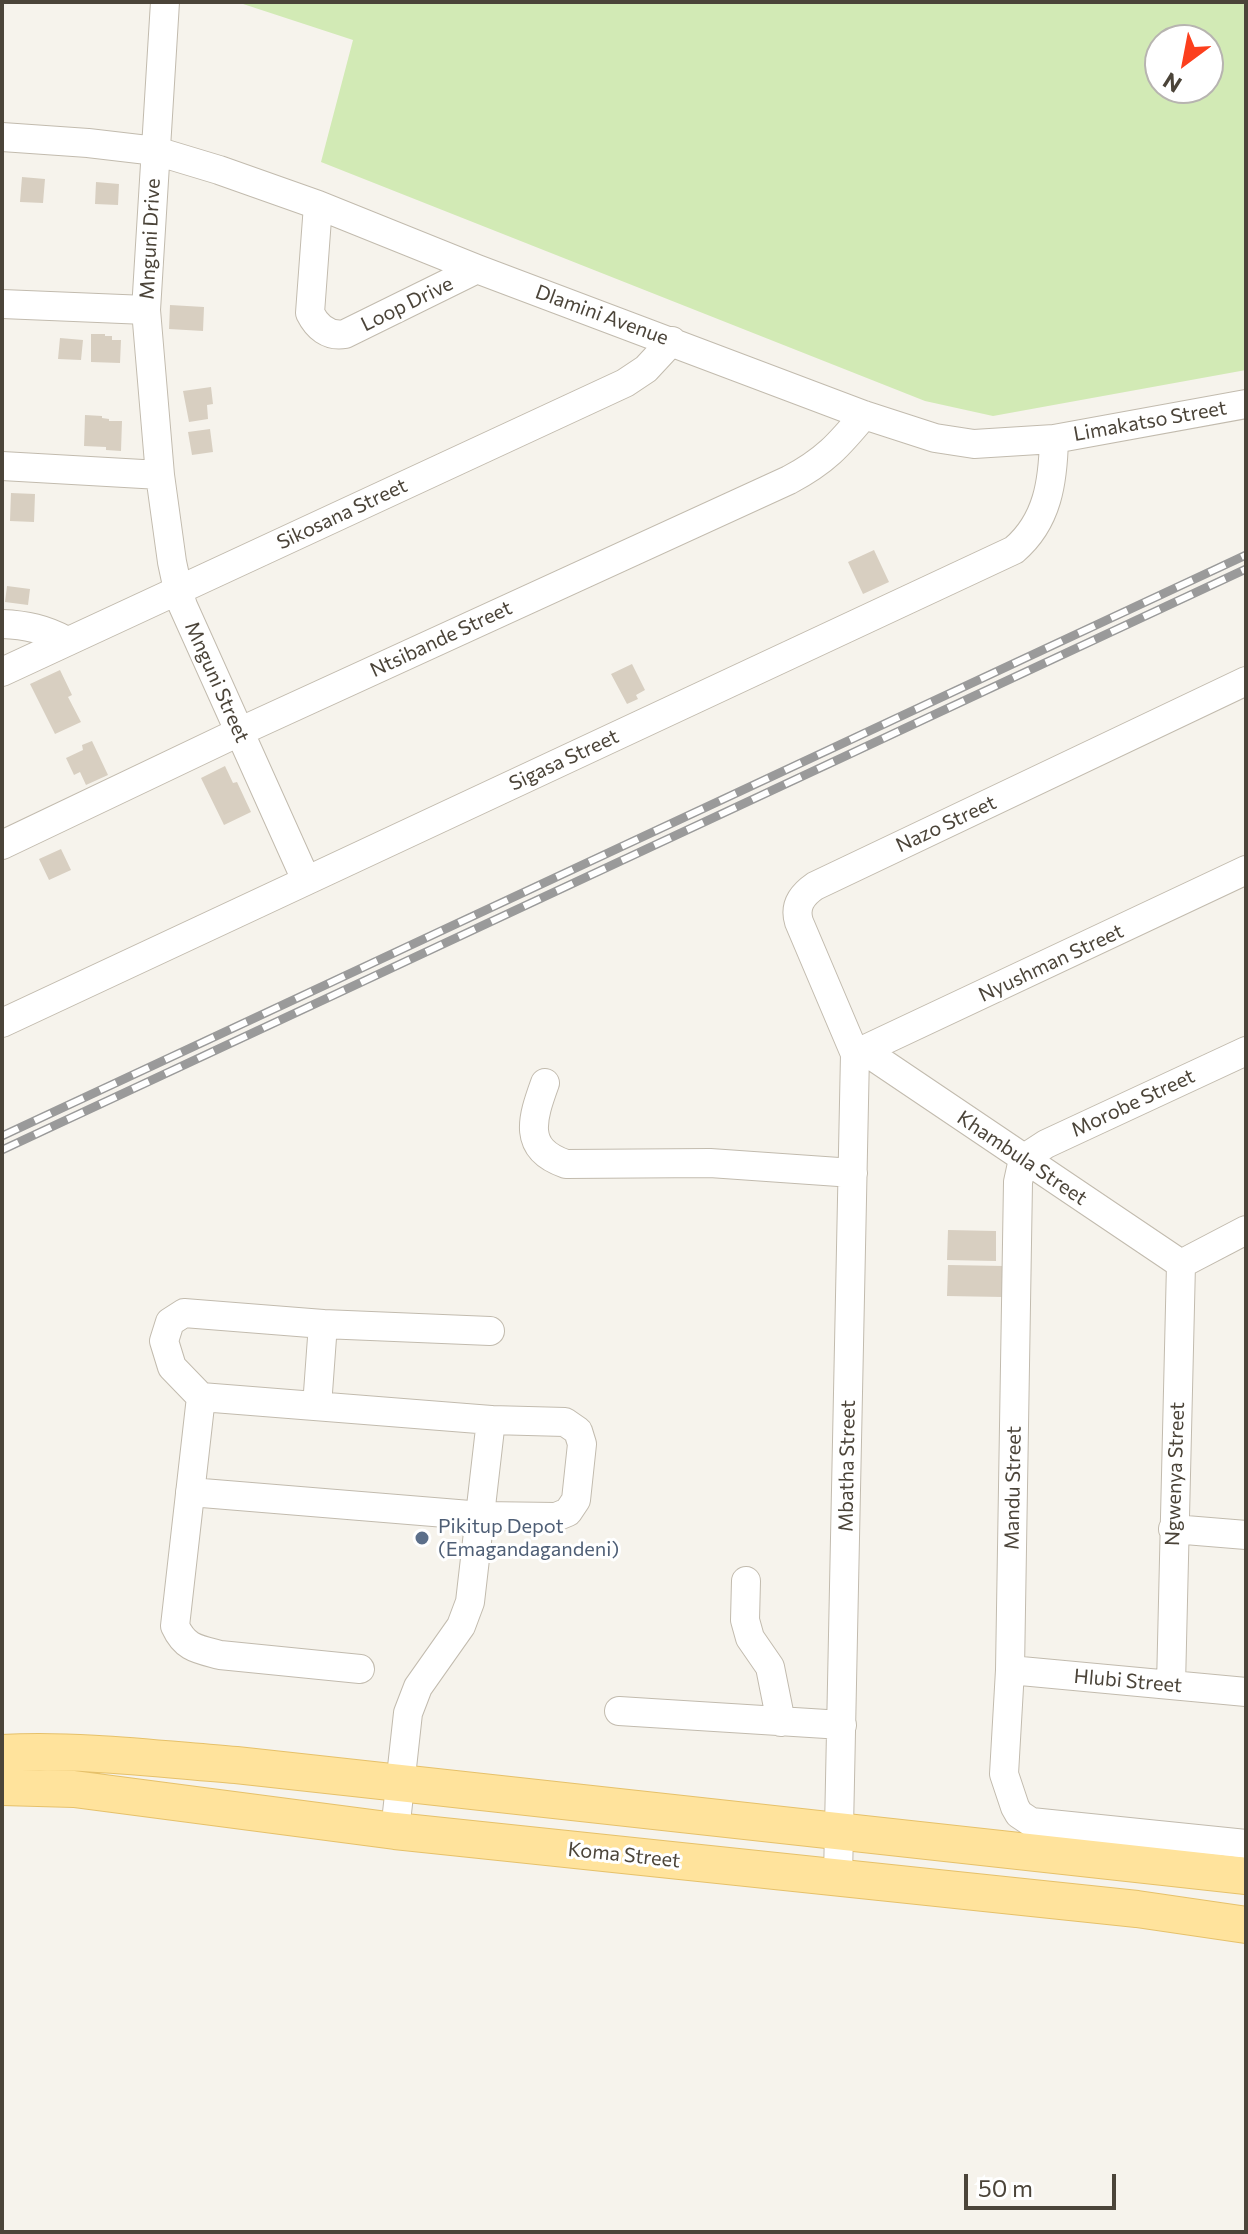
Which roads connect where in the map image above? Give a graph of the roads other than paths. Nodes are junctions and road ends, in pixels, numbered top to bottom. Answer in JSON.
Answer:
{"nodes":[{"id":1,"x":165,"y":2,"type":"edge"},
{"id":2,"x":2,"y":137,"type":"edge"},
{"id":3,"x":156,"y":151,"type":"junction"},
{"id":4,"x":318,"y":205,"type":"junction"},
{"id":5,"x":477,"y":269,"type":"junction"},
{"id":6,"x":2,"y":304,"type":"edge"},
{"id":7,"x":146,"y":310,"type":"junction"},
{"id":8,"x":672,"y":341,"type":"junction"},
{"id":9,"x":1246,"y":404,"type":"edge"},
{"id":10,"x":864,"y":415,"type":"junction"},
{"id":11,"x":1054,"y":439,"type":"junction"},
{"id":12,"x":2,"y":466,"type":"edge"},
{"id":13,"x":160,"y":475,"type":"junction"},
{"id":14,"x":178,"y":590,"type":"junction"},
{"id":15,"x":2,"y":624,"type":"edge"},
{"id":16,"x":67,"y":641,"type":"junction"},
{"id":17,"x":2,"y":672,"type":"edge"},
{"id":18,"x":1246,"y":681,"type":"edge"},
{"id":19,"x":239,"y":732,"type":"junction"},
{"id":20,"x":2,"y":845,"type":"edge"},
{"id":21,"x":1246,"y":870,"type":"edge"},
{"id":22,"x":306,"y":880,"type":"junction"},
{"id":23,"x":2,"y":1023,"type":"edge"},
{"id":24,"x":1246,"y":1051,"type":"edge"},
{"id":25,"x":860,"y":1052,"type":"junction"},
{"id":26,"x":545,"y":1083,"type":"dead end"},
{"id":27,"x":1023,"y":1159,"type":"junction"},
{"id":28,"x":853,"y":1173,"type":"junction"},
{"id":29,"x":1246,"y":1230,"type":"edge"},
{"id":30,"x":1181,"y":1264,"type":"junction"},
{"id":31,"x":323,"y":1324,"type":"junction"},
{"id":32,"x":490,"y":1331,"type":"dead end"},
{"id":33,"x":201,"y":1397,"type":"junction"},
{"id":34,"x":317,"y":1406,"type":"junction"},
{"id":35,"x":491,"y":1420,"type":"junction"},
{"id":36,"x":190,"y":1492,"type":"junction"},
{"id":37,"x":482,"y":1516,"type":"junction"},
{"id":38,"x":1173,"y":1529,"type":"junction"},
{"id":39,"x":1246,"y":1535,"type":"edge"},
{"id":40,"x":746,"y":1581,"type":"dead end"},
{"id":41,"x":360,"y":1669,"type":"dead end"},
{"id":42,"x":1010,"y":1670,"type":"junction"},
{"id":43,"x":1171,"y":1685,"type":"junction"},
{"id":44,"x":1246,"y":1692,"type":"edge"},
{"id":45,"x":619,"y":1711,"type":"dead end"},
{"id":46,"x":781,"y":1722,"type":"junction"},
{"id":47,"x":842,"y":1725,"type":"junction"},
{"id":48,"x":2,"y":1753,"type":"edge"},
{"id":49,"x":399,"y":1783,"type":"junction"},
{"id":50,"x":2,"y":1787,"type":"edge"},
{"id":51,"x":395,"y":1831,"type":"junction"},
{"id":52,"x":840,"y":1831,"type":"junction"},
{"id":53,"x":1246,"y":1844,"type":"edge"},
{"id":54,"x":1246,"y":1876,"type":"edge"},
{"id":55,"x":838,"y":1877,"type":"junction"},
{"id":56,"x":1246,"y":1925,"type":"edge"}],
"edges":[{"from":1,"to":3,"type":"street","name":"Mnguni Drive"},
{"from":2,"to":3,"type":"street","name":"Dlamini Avenue"},
{"from":3,"to":4,"type":"street","name":"Dlamini Avenue"},
{"from":3,"to":7,"type":"street","name":"Mnguni Drive"},
{"from":4,"to":5,"type":"street","name":"Dlamini Avenue"},
{"from":4,"to":5,"type":"street","name":"Loop Drive"},
{"from":5,"to":8,"type":"street","name":"Dlamini Avenue"},
{"from":6,"to":7,"type":"street"},
{"from":7,"to":13,"type":"street","name":"Mnguni Drive"},
{"from":8,"to":10,"type":"street","name":"Dlamini Avenue"},
{"from":8,"to":14,"type":"street","name":"Sikosana Street"},
{"from":9,"to":11,"type":"street","name":"Limakatso Street"},
{"from":10,"to":11,"type":"street","name":"Dlamini Avenue"},
{"from":10,"to":19,"type":"street","name":"Ntsibande Street"},
{"from":11,"to":22,"type":"street","name":"Sigasa Street"},
{"from":12,"to":13,"type":"street"},
{"from":13,"to":14,"type":"street","name":"Mnguni Street"},
{"from":14,"to":16,"type":"street","name":"Sikosana Street"},
{"from":14,"to":19,"type":"street","name":"Mnguni Street"},
{"from":15,"to":16,"type":"street"},
{"from":16,"to":17,"type":"street","name":"Sikosana Street"},
{"from":18,"to":25,"type":"street","name":"Nazo Street"},
{"from":19,"to":20,"type":"street","name":"Ntsibande Street"},
{"from":19,"to":22,"type":"street","name":"Mnguni Street"},
{"from":21,"to":25,"type":"street","name":"Nyushman Street"},
{"from":22,"to":23,"type":"street","name":"Sigasa Street"},
{"from":24,"to":27,"type":"street","name":"Morobe Street"},
{"from":25,"to":27,"type":"street","name":"Khambula Street"},
{"from":25,"to":28,"type":"street","name":"Mbatha Street"},
{"from":26,"to":28,"type":"street"},
{"from":27,"to":30,"type":"street","name":"Khambula Street"},
{"from":27,"to":42,"type":"street","name":"Mandu Street"},
{"from":28,"to":47,"type":"street","name":"Mbatha Street"},
{"from":29,"to":30,"type":"street"},
{"from":30,"to":38,"type":"street","name":"Ngwenya Street"},
{"from":31,"to":32,"type":"street"},
{"from":31,"to":33,"type":"street"},
{"from":31,"to":34,"type":"street"},
{"from":33,"to":34,"type":"street"},
{"from":33,"to":36,"type":"street"},
{"from":34,"to":35,"type":"street"},
{"from":35,"to":37,"type":"street"},
{"from":35,"to":37,"type":"street"},
{"from":36,"to":37,"type":"street"},
{"from":36,"to":41,"type":"street"},
{"from":37,"to":49,"type":"street"},
{"from":38,"to":39,"type":"street"},
{"from":38,"to":43,"type":"street","name":"Ngwenya Street"},
{"from":40,"to":46,"type":"street"},
{"from":42,"to":43,"type":"street","name":"Hlubi Street"},
{"from":42,"to":53,"type":"street","name":"Mandu Street"},
{"from":43,"to":44,"type":"street","name":"Hlubi Street"},
{"from":45,"to":46,"type":"street"},
{"from":46,"to":47,"type":"street"},
{"from":47,"to":52,"type":"street","name":"Mbatha Street"},
{"from":48,"to":49,"type":"main road"},
{"from":49,"to":51,"type":"street"},
{"from":49,"to":52,"type":"main road"},
{"from":50,"to":51,"type":"main road","name":"Koma Street"},
{"from":51,"to":55,"type":"main road","name":"Koma Street"},
{"from":52,"to":54,"type":"main road"},
{"from":52,"to":55,"type":"street","name":"Mbatha Street"},
{"from":55,"to":56,"type":"main road","name":"Koma Street"}]}
